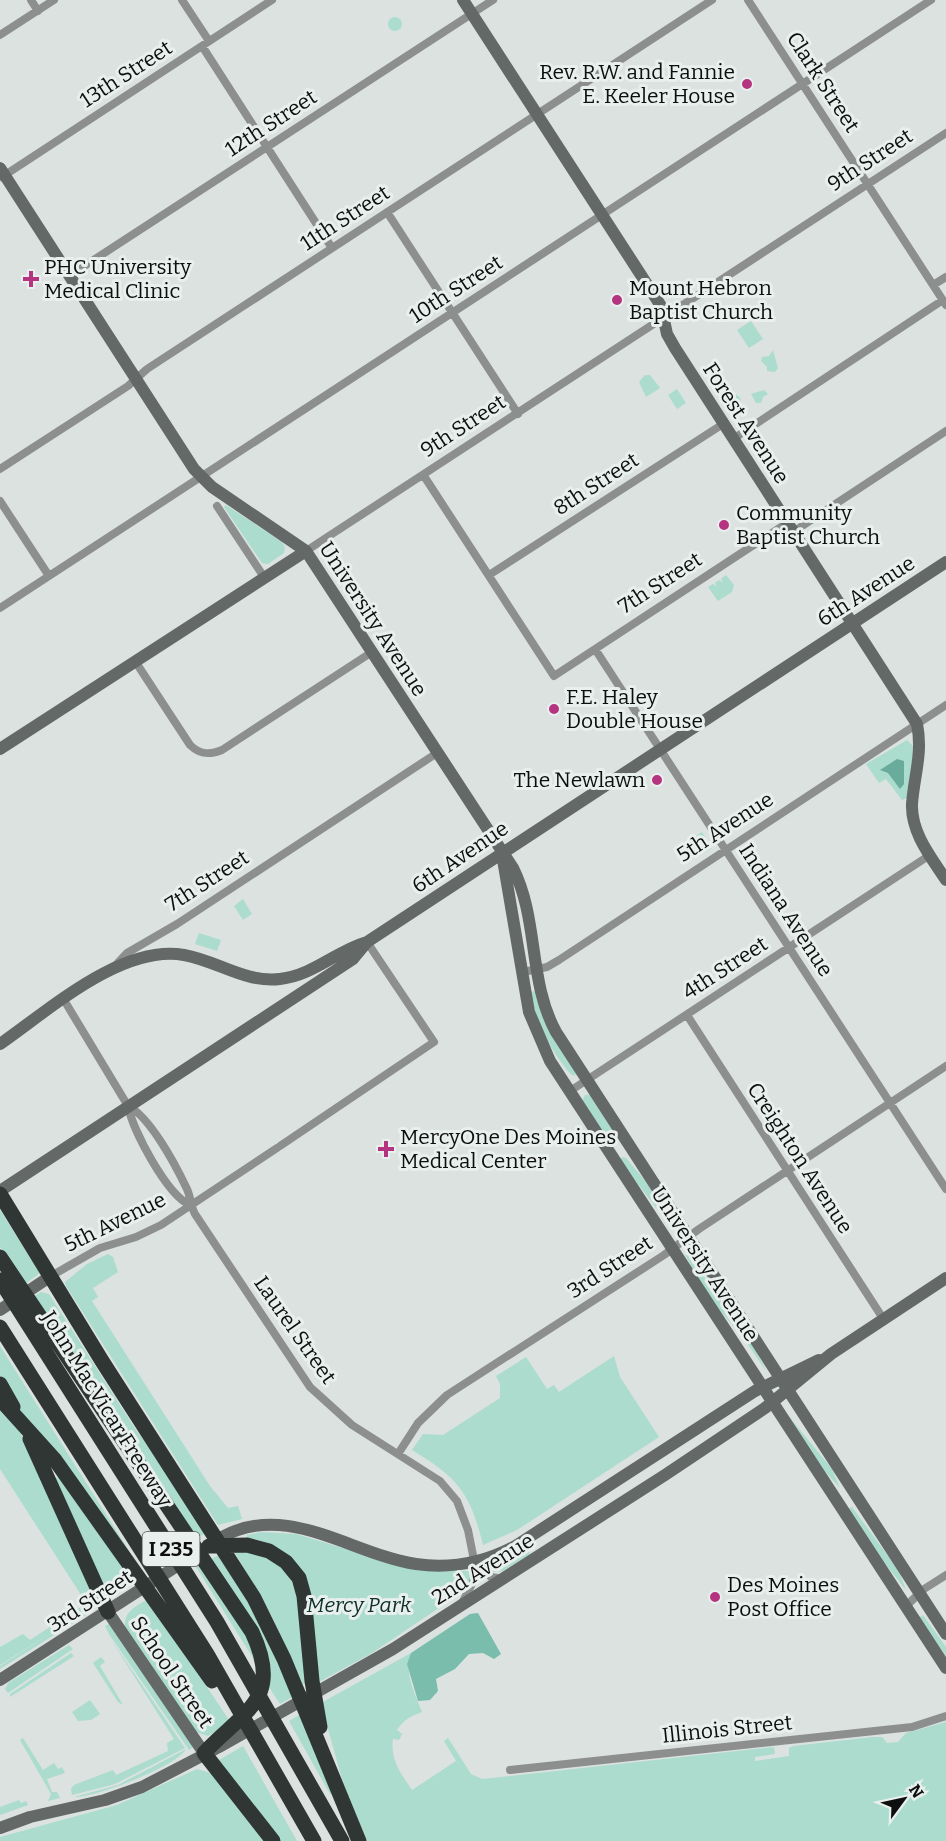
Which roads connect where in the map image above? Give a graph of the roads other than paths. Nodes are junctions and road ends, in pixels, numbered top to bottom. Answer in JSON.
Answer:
{"nodes":[{"id":1,"x":31,"y":0,"type":"edge"},
{"id":2,"x":54,"y":0,"type":"edge"},
{"id":3,"x":182,"y":0,"type":"edge"},
{"id":4,"x":273,"y":0,"type":"edge"},
{"id":5,"x":464,"y":0,"type":"edge"},
{"id":6,"x":493,"y":0,"type":"edge"},
{"id":7,"x":712,"y":0,"type":"edge"},
{"id":8,"x":748,"y":0,"type":"edge"},
{"id":9,"x":931,"y":0,"type":"edge"},
{"id":10,"x":38,"y":11,"type":"junction"},
{"id":11,"x":472,"y":14,"type":"junction"},
{"id":12,"x":0,"y":36,"type":"edge"},
{"id":13,"x":206,"y":44,"type":"junction"},
{"id":14,"x":802,"y":84,"type":"junction"},
{"id":15,"x":537,"y":114,"type":"junction"},
{"id":16,"x":946,"y":133,"type":"edge"},
{"id":17,"x":267,"y":147,"type":"junction"},
{"id":18,"x":2,"y":174,"type":"edge"},
{"id":19,"x":868,"y":184,"type":"junction"},
{"id":20,"x":387,"y":212,"type":"junction"},
{"id":21,"x":602,"y":215,"type":"junction"},
{"id":22,"x":332,"y":248,"type":"junction"},
{"id":23,"x":69,"y":276,"type":"junction"},
{"id":24,"x":946,"y":277,"type":"edge"},
{"id":25,"x":933,"y":285,"type":"junction"},
{"id":26,"x":944,"y":302,"type":"edge"},
{"id":27,"x":452,"y":313,"type":"junction"},
{"id":28,"x":663,"y":319,"type":"junction"},
{"id":29,"x":135,"y":378,"type":"junction"},
{"id":30,"x":518,"y":414,"type":"junction"},
{"id":31,"x":723,"y":424,"type":"junction"},
{"id":32,"x":946,"y":431,"type":"edge"},
{"id":33,"x":733,"y":439,"type":"junction"},
{"id":34,"x":0,"y":469,"type":"edge"},
{"id":35,"x":424,"y":476,"type":"junction"},
{"id":36,"x":201,"y":477,"type":"junction"},
{"id":37,"x":0,"y":501,"type":"edge"},
{"id":38,"x":217,"y":506,"type":"dead end"},
{"id":39,"x":790,"y":528,"type":"junction"},
{"id":40,"x":306,"y":551,"type":"junction"},
{"id":41,"x":946,"y":562,"type":"edge"},
{"id":42,"x":489,"y":575,"type":"junction"},
{"id":43,"x":49,"y":576,"type":"junction"},
{"id":44,"x":264,"y":577,"type":"junction"},
{"id":45,"x":0,"y":608,"type":"edge"},
{"id":46,"x":852,"y":623,"type":"junction"},
{"id":47,"x":595,"y":649,"type":"junction"},
{"id":48,"x":372,"y":652,"type":"junction"},
{"id":49,"x":135,"y":661,"type":"junction"},
{"id":50,"x":946,"y":705,"type":"edge"},
{"id":51,"x":917,"y":724,"type":"junction"},
{"id":52,"x":0,"y":749,"type":"edge"},
{"id":53,"x":660,"y":749,"type":"junction"},
{"id":54,"x":437,"y":753,"type":"junction"},
{"id":55,"x":725,"y":850,"type":"junction"},
{"id":56,"x":501,"y":853,"type":"junction"},
{"id":57,"x":930,"y":855,"type":"junction"},
{"id":58,"x":945,"y":876,"type":"edge"},
{"id":59,"x":368,"y":942,"type":"junction"},
{"id":60,"x":789,"y":948,"type":"junction"},
{"id":61,"x":115,"y":966,"type":"junction"},
{"id":62,"x":529,"y":970,"type":"junction"},
{"id":63,"x":64,"y":1000,"type":"junction"},
{"id":64,"x":687,"y":1015,"type":"junction"},
{"id":65,"x":0,"y":1044,"type":"edge"},
{"id":66,"x":946,"y":1066,"type":"edge"},
{"id":67,"x":587,"y":1081,"type":"junction"},
{"id":68,"x":570,"y":1091,"type":"junction"},
{"id":69,"x":890,"y":1103,"type":"junction"},
{"id":70,"x":128,"y":1106,"type":"junction"},
{"id":71,"x":787,"y":1170,"type":"junction"},
{"id":72,"x":946,"y":1190,"type":"edge"},
{"id":73,"x":0,"y":1193,"type":"edge"},
{"id":74,"x":190,"y":1205,"type":"junction"},
{"id":75,"x":688,"y":1238,"type":"junction"},
{"id":76,"x":673,"y":1250,"type":"junction"},
{"id":77,"x":0,"y":1257,"type":"edge"},
{"id":78,"x":51,"y":1276,"type":"junction"},
{"id":79,"x":946,"y":1278,"type":"edge"},
{"id":80,"x":0,"y":1280,"type":"edge"},
{"id":81,"x":0,"y":1310,"type":"edge"},
{"id":82,"x":884,"y":1320,"type":"junction"},
{"id":83,"x":0,"y":1327,"type":"edge"},
{"id":84,"x":831,"y":1354,"type":"junction"},
{"id":85,"x":779,"y":1378,"type":"junction"},
{"id":86,"x":0,"y":1383,"type":"edge"},
{"id":87,"x":762,"y":1388,"type":"junction"},
{"id":88,"x":788,"y":1391,"type":"junction"},
{"id":89,"x":0,"y":1399,"type":"edge"},
{"id":90,"x":771,"y":1403,"type":"junction"},
{"id":91,"x":398,"y":1454,"type":"junction"},
{"id":92,"x":619,"y":1479,"type":"junction"},
{"id":93,"x":645,"y":1488,"type":"junction"},
{"id":94,"x":536,"y":1533,"type":"junction"},
{"id":95,"x":209,"y":1546,"type":"junction"},
{"id":96,"x":538,"y":1558,"type":"junction"},
{"id":97,"x":474,"y":1562,"type":"junction"},
{"id":98,"x":946,"y":1575,"type":"edge"},
{"id":99,"x":504,"y":1579,"type":"junction"},
{"id":100,"x":920,"y":1593,"type":"junction"},
{"id":101,"x":905,"y":1607,"type":"junction"},
{"id":102,"x":458,"y":1608,"type":"junction"},
{"id":103,"x":108,"y":1612,"type":"junction"},
{"id":104,"x":946,"y":1634,"type":"edge"},
{"id":105,"x":946,"y":1668,"type":"edge"},
{"id":106,"x":0,"y":1680,"type":"edge"},
{"id":107,"x":946,"y":1716,"type":"edge"},
{"id":108,"x":217,"y":1744,"type":"junction"},
{"id":109,"x":204,"y":1753,"type":"junction"},
{"id":110,"x":326,"y":1759,"type":"junction"},
{"id":111,"x":510,"y":1770,"type":"dead end"},
{"id":112,"x":285,"y":1788,"type":"junction"},
{"id":113,"x":0,"y":1828,"type":"edge"},
{"id":114,"x":310,"y":1835,"type":"edge"},
{"id":115,"x":273,"y":1841,"type":"edge"},
{"id":116,"x":342,"y":1841,"type":"edge"},
{"id":117,"x":359,"y":1841,"type":"edge"}],
"edges":[{"from":1,"to":10,"type":"street"},
{"from":2,"to":10,"type":"street"},
{"from":3,"to":13,"type":"street"},
{"from":4,"to":13,"type":"street","name":"13th Street"},
{"from":5,"to":11,"type":"main road","name":"Forest Avenue"},
{"from":6,"to":11,"type":"street","name":"12th Street"},
{"from":7,"to":15,"type":"street","name":"11th Street"},
{"from":8,"to":14,"type":"street","name":"Clark Street"},
{"from":9,"to":14,"type":"street","name":"10th Street"},
{"from":10,"to":12,"type":"street"},
{"from":11,"to":15,"type":"main road","name":"Forest Avenue"},
{"from":11,"to":17,"type":"street","name":"12th Street"},
{"from":13,"to":17,"type":"street"},
{"from":13,"to":18,"type":"street","name":"13th Street"},
{"from":14,"to":19,"type":"street","name":"Clark Street"},
{"from":14,"to":21,"type":"street","name":"10th Street"},
{"from":15,"to":20,"type":"street","name":"11th Street"},
{"from":15,"to":21,"type":"main road","name":"Forest Avenue"},
{"from":16,"to":19,"type":"street","name":"9th Street"},
{"from":17,"to":22,"type":"street"},
{"from":17,"to":23,"type":"street","name":"12th Street"},
{"from":18,"to":23,"type":"main road","name":"University Avenue"},
{"from":19,"to":25,"type":"street","name":"Clark Street"},
{"from":19,"to":28,"type":"street","name":"9th Street"},
{"from":20,"to":22,"type":"street","name":"11th Street"},
{"from":20,"to":27,"type":"street"},
{"from":21,"to":27,"type":"street","name":"10th Street"},
{"from":21,"to":28,"type":"main road","name":"Forest Avenue"},
{"from":22,"to":29,"type":"street","name":"11th Street"},
{"from":23,"to":29,"type":"main road","name":"University Avenue"},
{"from":24,"to":25,"type":"street"},
{"from":25,"to":26,"type":"street","name":"Clark Street"},
{"from":26,"to":33,"type":"street"},
{"from":27,"to":30,"type":"street"},
{"from":27,"to":36,"type":"street","name":"10th Street"},
{"from":28,"to":30,"type":"street","name":"9th Street"},
{"from":28,"to":31,"type":"main road","name":"Forest Avenue"},
{"from":29,"to":34,"type":"street","name":"11th Street"},
{"from":29,"to":36,"type":"main road","name":"University Avenue"},
{"from":30,"to":35,"type":"street","name":"9th Street"},
{"from":31,"to":33,"type":"main road","name":"Forest Avenue"},
{"from":31,"to":42,"type":"street","name":"8th Street"},
{"from":32,"to":39,"type":"street","name":"7th Street"},
{"from":33,"to":39,"type":"main road","name":"Forest Avenue"},
{"from":35,"to":40,"type":"street","name":"9th Street"},
{"from":35,"to":42,"type":"street"},
{"from":36,"to":40,"type":"main road","name":"University Avenue"},
{"from":36,"to":43,"type":"street","name":"10th Street"},
{"from":37,"to":43,"type":"street"},
{"from":38,"to":44,"type":"street"},
{"from":39,"to":46,"type":"main road","name":"Forest Avenue"},
{"from":39,"to":47,"type":"street","name":"7th Street"},
{"from":40,"to":44,"type":"main road","name":"9th Street"},
{"from":40,"to":48,"type":"main road","name":"University Avenue"},
{"from":41,"to":46,"type":"main road","name":"6th Avenue"},
{"from":42,"to":47,"type":"street","name":"7th Street"},
{"from":43,"to":45,"type":"street","name":"10th Street"},
{"from":44,"to":49,"type":"main road","name":"9th Street"},
{"from":46,"to":51,"type":"main road","name":"Forest Avenue"},
{"from":46,"to":53,"type":"main road","name":"6th Avenue"},
{"from":47,"to":53,"type":"street","name":"Indiana Avenue"},
{"from":48,"to":49,"type":"street"},
{"from":48,"to":54,"type":"main road","name":"University Avenue"},
{"from":49,"to":52,"type":"main road","name":"9th Street"},
{"from":50,"to":51,"type":"street","name":"5th Avenue"},
{"from":51,"to":55,"type":"street","name":"5th Avenue"},
{"from":51,"to":57,"type":"main road","name":"Forest Avenue"},
{"from":53,"to":55,"type":"street","name":"Indiana Avenue"},
{"from":53,"to":56,"type":"main road","name":"6th Avenue"},
{"from":54,"to":56,"type":"main road","name":"University Avenue"},
{"from":54,"to":61,"type":"street","name":"7th Street"},
{"from":55,"to":60,"type":"street","name":"Indiana Avenue"},
{"from":55,"to":62,"type":"street","name":"5th Avenue"},
{"from":56,"to":59,"type":"main road","name":"6th Avenue"},
{"from":56,"to":62,"type":"main road","name":"University Avenue"},
{"from":57,"to":58,"type":"main road","name":"Forest Avenue"},
{"from":57,"to":60,"type":"street","name":"4th Street"},
{"from":59,"to":61,"type":"main road"},
{"from":59,"to":70,"type":"main road","name":"6th Avenue"},
{"from":59,"to":74,"type":"street","name":"5th Avenue"},
{"from":60,"to":64,"type":"street","name":"4th Street"},
{"from":60,"to":69,"type":"street","name":"Indiana Avenue"},
{"from":61,"to":63,"type":"main road","name":"7th Street"},
{"from":62,"to":67,"type":"main road","name":"University Avenue"},
{"from":62,"to":68,"type":"main road","name":"University Avenue"},
{"from":63,"to":65,"type":"main road","name":"7th Street"},
{"from":63,"to":70,"type":"street","name":"Laurel Street"},
{"from":64,"to":67,"type":"street","name":"4th Street"},
{"from":64,"to":71,"type":"street","name":"Creighton Avenue"},
{"from":66,"to":69,"type":"street","name":"3rd Street"},
{"from":67,"to":68,"type":"street","name":"4th Street"},
{"from":67,"to":75,"type":"main road","name":"University Avenue"},
{"from":68,"to":76,"type":"main road","name":"University Avenue"},
{"from":69,"to":71,"type":"street","name":"3rd Street"},
{"from":69,"to":72,"type":"street","name":"Indiana Avenue"},
{"from":70,"to":73,"type":"main road","name":"6th Avenue"},
{"from":70,"to":74,"type":"street","name":"Laurel Street"},
{"from":70,"to":74,"type":"street","name":"Laurel Street"},
{"from":71,"to":75,"type":"street","name":"3rd Street"},
{"from":71,"to":82,"type":"street","name":"Creighton Avenue"},
{"from":73,"to":78,"type":"highway"},
{"from":74,"to":78,"type":"street","name":"5th Avenue"},
{"from":74,"to":91,"type":"street","name":"Laurel Street"},
{"from":75,"to":76,"type":"street","name":"3rd Street"},
{"from":75,"to":85,"type":"main road","name":"University Avenue"},
{"from":76,"to":87,"type":"main road","name":"University Avenue"},
{"from":76,"to":91,"type":"street","name":"3rd Street"},
{"from":77,"to":108,"type":"highway"},
{"from":78,"to":81,"type":"main road","name":"5th Avenue"},
{"from":78,"to":110,"type":"highway"},
{"from":79,"to":82,"type":"main road","name":"2nd Avenue"},
{"from":80,"to":116,"type":"highway","name":"John MacVicar Freeway","number":"I 235"},
{"from":82,"to":84,"type":"main road","name":"2nd Avenue"},
{"from":83,"to":112,"type":"highway","number":"I 235"},
{"from":84,"to":85,"type":"main road","name":"2nd Avenue"},
{"from":84,"to":88,"type":"main road","name":"2nd Avenue"},
{"from":85,"to":87,"type":"main road","name":"2nd Avenue"},
{"from":85,"to":88,"type":"main road","name":"University Avenue"},
{"from":86,"to":103,"type":"highway"},
{"from":87,"to":90,"type":"main road","name":"University Avenue"},
{"from":87,"to":92,"type":"main road","name":"2nd Avenue"},
{"from":88,"to":90,"type":"main road","name":"2nd Avenue"},
{"from":88,"to":100,"type":"main road","name":"University Avenue"},
{"from":89,"to":112,"type":"highway"},
{"from":90,"to":93,"type":"main road","name":"2nd Avenue"},
{"from":90,"to":101,"type":"main road","name":"University Avenue"},
{"from":91,"to":97,"type":"street","name":"Laurel Street"},
{"from":92,"to":93,"type":"main road"},
{"from":92,"to":94,"type":"main road","name":"2nd Avenue"},
{"from":93,"to":96,"type":"main road","name":"2nd Avenue"},
{"from":94,"to":96,"type":"main road"},
{"from":94,"to":97,"type":"main road","name":"2nd Avenue"},
{"from":95,"to":97,"type":"main road","name":"3rd Street"},
{"from":95,"to":103,"type":"main road","name":"3rd Street"},
{"from":95,"to":110,"type":"highway"},
{"from":96,"to":99,"type":"main road","name":"2nd Avenue"},
{"from":97,"to":99,"type":"street"},
{"from":97,"to":102,"type":"street","name":"Laurel Street"},
{"from":98,"to":100,"type":"street"},
{"from":99,"to":102,"type":"main road","name":"2nd Avenue"},
{"from":100,"to":101,"type":"street"},
{"from":100,"to":104,"type":"main road","name":"University Avenue"},
{"from":101,"to":105,"type":"main road","name":"University Avenue"},
{"from":102,"to":108,"type":"main road","name":"2nd Avenue"},
{"from":103,"to":106,"type":"main road","name":"3rd Street"},
{"from":103,"to":109,"type":"main road","name":"School Street"},
{"from":107,"to":111,"type":"street","name":"Illinois Street"},
{"from":108,"to":109,"type":"highway"},
{"from":109,"to":113,"type":"main road"},
{"from":109,"to":115,"type":"highway"},
{"from":110,"to":117,"type":"highway"},
{"from":112,"to":114,"type":"highway","number":"I 235"}]}
